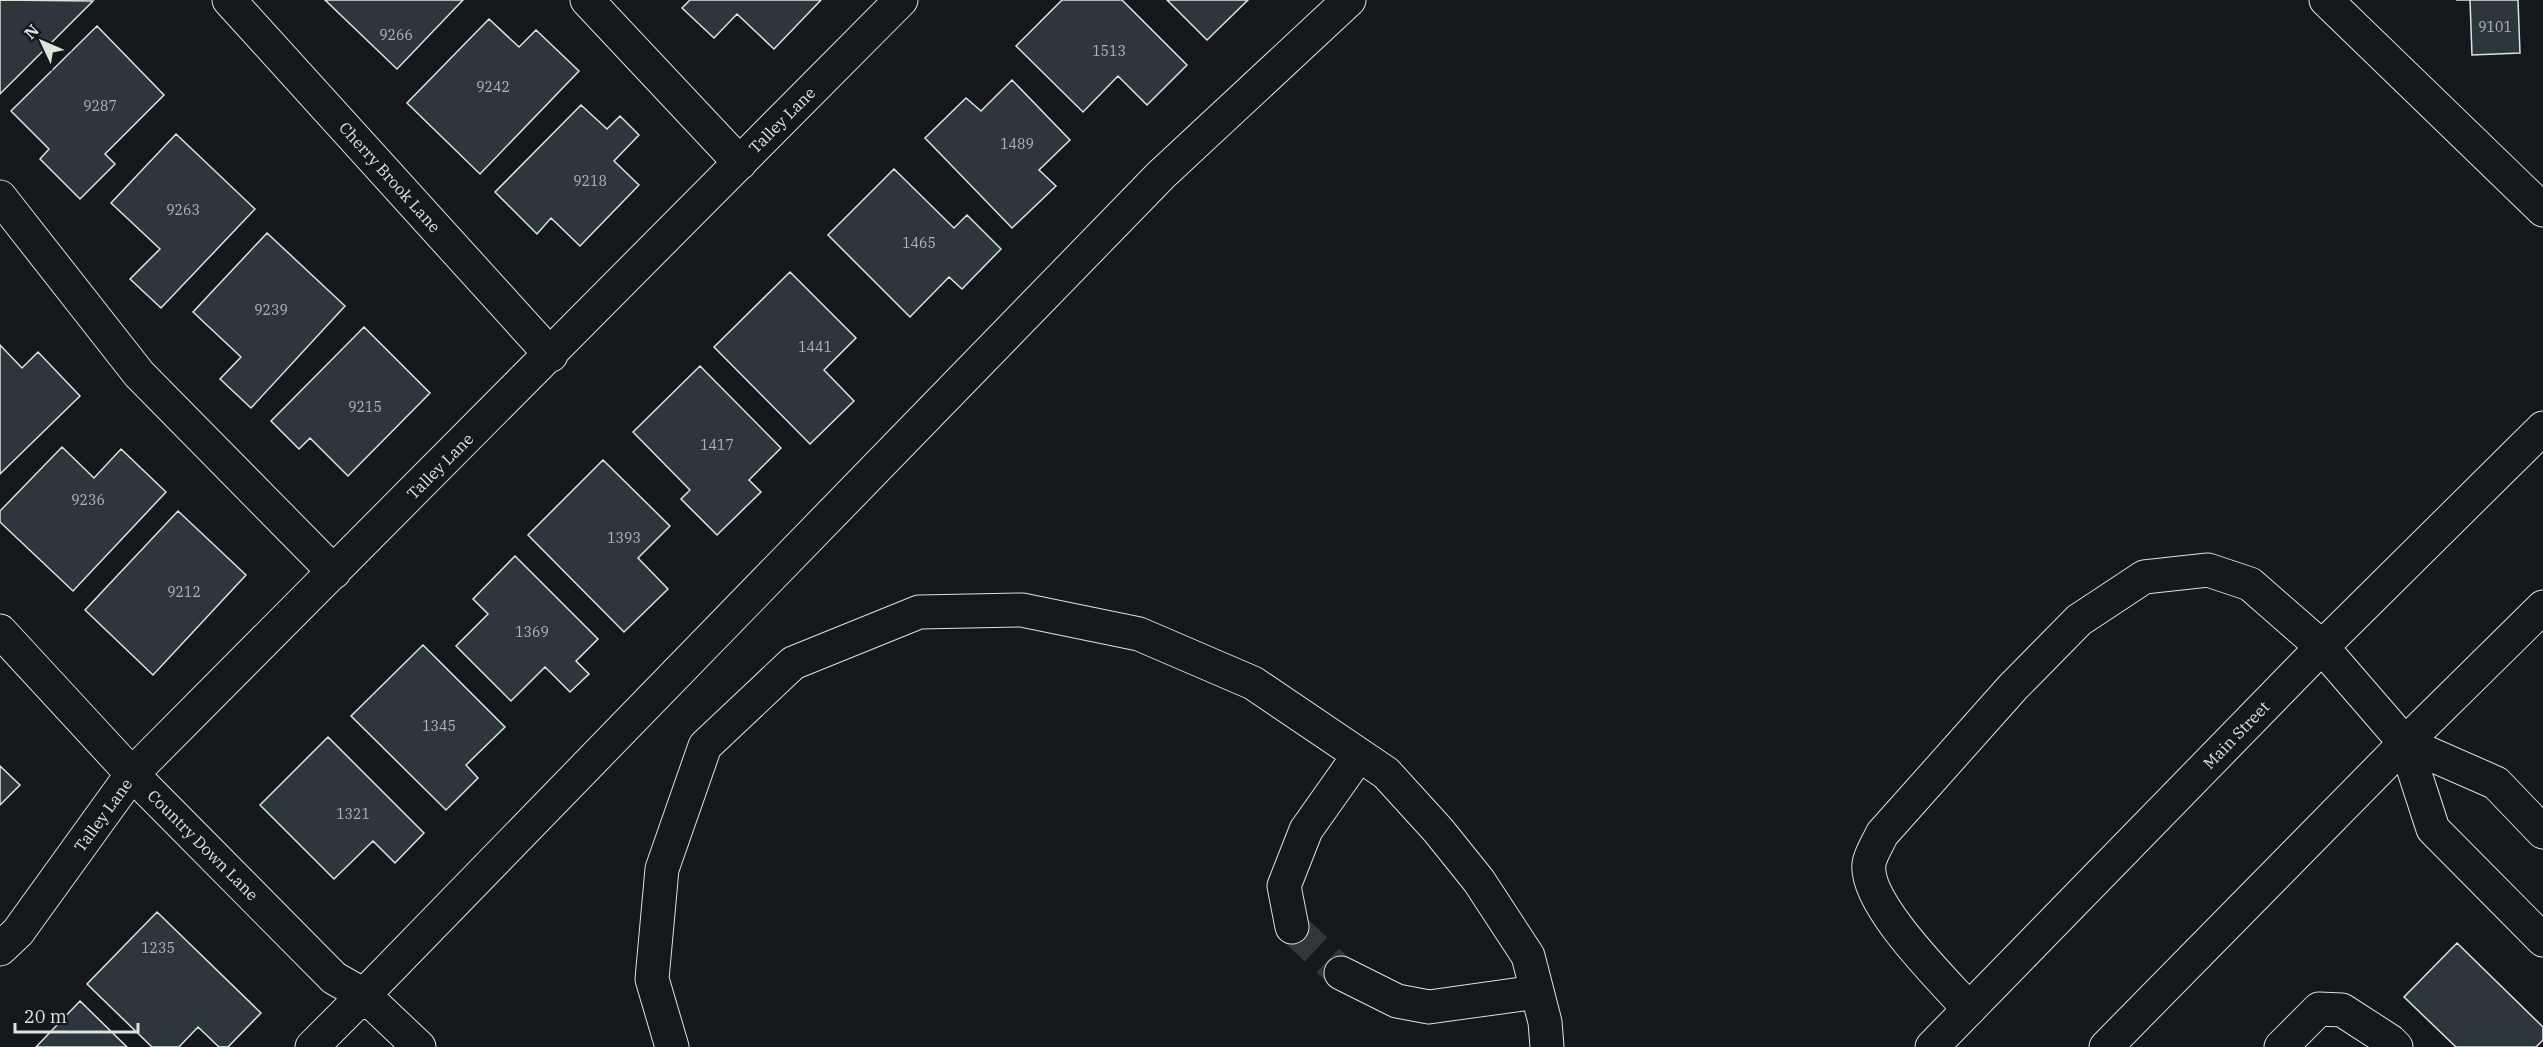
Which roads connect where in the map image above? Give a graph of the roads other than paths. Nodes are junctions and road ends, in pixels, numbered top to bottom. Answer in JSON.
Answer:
{"nodes":[{"id":1,"x":229,"y":0,"type":"edge"},
{"id":2,"x":587,"y":0,"type":"edge"},
{"id":3,"x":901,"y":0,"type":"edge"},
{"id":4,"x":1349,"y":0,"type":"edge"},
{"id":5,"x":2326,"y":0,"type":"edge"},
{"id":6,"x":740,"y":163,"type":"junction"},
{"id":7,"x":0,"y":197,"type":"edge"},
{"id":8,"x":2543,"y":210,"type":"edge"},
{"id":9,"x":551,"y":355,"type":"junction"},
{"id":10,"x":2543,"y":428,"type":"edge"},
{"id":11,"x":334,"y":572,"type":"junction"},
{"id":12,"x":2543,"y":607,"type":"edge"},
{"id":13,"x":0,"y":631,"type":"edge"},
{"id":14,"x":2322,"y":647,"type":"junction"},
{"id":15,"x":2405,"y":743,"type":"junction"},
{"id":16,"x":1359,"y":755,"type":"junction"},
{"id":17,"x":132,"y":774,"type":"junction"},
{"id":18,"x":2543,"y":832,"type":"edge"},
{"id":19,"x":1292,"y":927,"type":"tunnel mouth"},
{"id":20,"x":2543,"y":940,"type":"edge"},
{"id":21,"x":0,"y":949,"type":"edge"},
{"id":22,"x":1341,"y":973,"type":"tunnel mouth"},
{"id":23,"x":1537,"y":992,"type":"junction"},
{"id":24,"x":364,"y":995,"type":"junction"},
{"id":25,"x":1969,"y":1009,"type":"junction"},
{"id":26,"x":312,"y":1047,"type":"edge"},
{"id":27,"x":419,"y":1047,"type":"edge"},
{"id":28,"x":672,"y":1047,"type":"edge"},
{"id":29,"x":1547,"y":1047,"type":"edge"},
{"id":30,"x":1932,"y":1047,"type":"edge"},
{"id":31,"x":2106,"y":1047,"type":"edge"},
{"id":32,"x":2281,"y":1047,"type":"edge"},
{"id":33,"x":2396,"y":1047,"type":"edge"}],
"edges":[{"from":1,"to":9,"type":"street","name":"Cherry Brook Lane"},
{"from":2,"to":6,"type":"street"},
{"from":3,"to":6,"type":"street","name":"Talley Lane"},
{"from":4,"to":24,"type":"street"},
{"from":5,"to":8,"type":"street"},
{"from":6,"to":9,"type":"street","name":"Talley Lane"},
{"from":7,"to":11,"type":"street"},
{"from":9,"to":11,"type":"street","name":"Talley Lane"},
{"from":10,"to":14,"type":"street","name":"Main Street"},
{"from":11,"to":17,"type":"street","name":"Talley Lane"},
{"from":12,"to":15,"type":"street"},
{"from":13,"to":17,"type":"street","name":"Country Down Lane"},
{"from":14,"to":15,"type":"street"},
{"from":14,"to":25,"type":"street","name":"Main Street"},
{"from":14,"to":25,"type":"street"},
{"from":15,"to":18,"type":"street"},
{"from":15,"to":20,"type":"street"},
{"from":15,"to":31,"type":"street"},
{"from":16,"to":19,"type":"street"},
{"from":16,"to":23,"type":"street"},
{"from":16,"to":28,"type":"street"},
{"from":17,"to":21,"type":"street","name":"Talley Lane"},
{"from":17,"to":24,"type":"street","name":"Country Down Lane"},
{"from":22,"to":23,"type":"street"},
{"from":23,"to":29,"type":"street"},
{"from":24,"to":26,"type":"street"},
{"from":24,"to":27,"type":"street","name":"Country Down Lane"},
{"from":25,"to":30,"type":"street","name":"Main Street"},
{"from":32,"to":33,"type":"street"}]}
